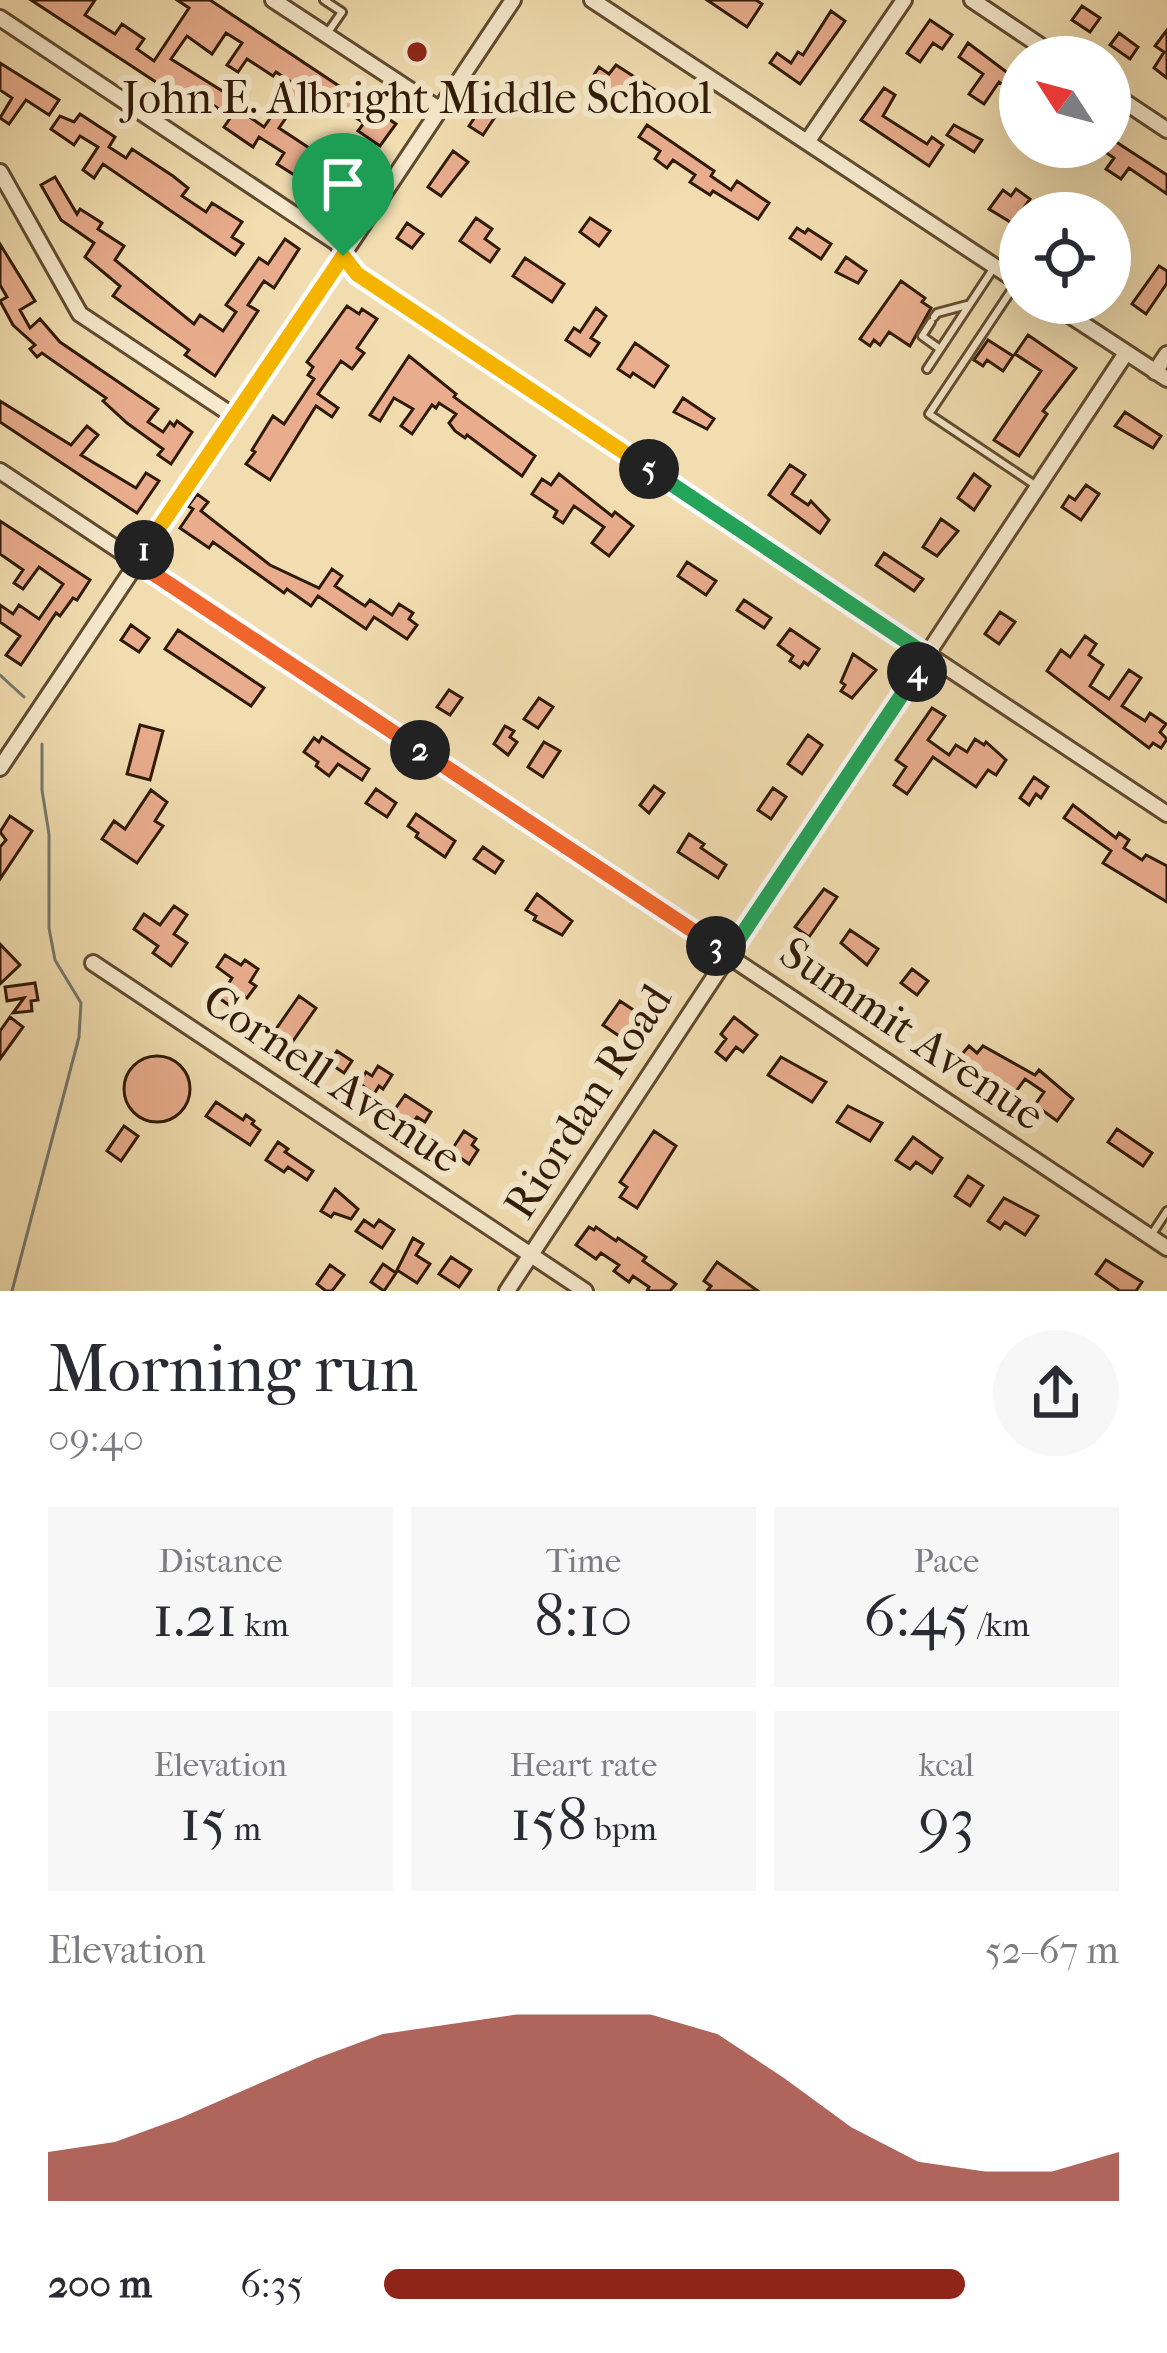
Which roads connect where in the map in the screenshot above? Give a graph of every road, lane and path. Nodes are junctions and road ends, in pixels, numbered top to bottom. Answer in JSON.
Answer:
{"nodes":[{"id":1,"x":324,"y":0,"type":"edge"},
{"id":2,"x":513,"y":0,"type":"edge"},
{"id":3,"x":592,"y":0,"type":"edge"},
{"id":4,"x":904,"y":0,"type":"edge"},
{"id":5,"x":972,"y":0,"type":"edge"},
{"id":6,"x":281,"y":2,"type":"edge"},
{"id":7,"x":0,"y":18,"type":"edge"},
{"id":8,"x":326,"y":35,"type":"junction"},
{"id":9,"x":1026,"y":36,"type":"edge"},
{"id":10,"x":1131,"y":106,"type":"edge"},
{"id":11,"x":440,"y":109,"type":"junction"},
{"id":12,"x":1167,"y":130,"type":"edge"},
{"id":13,"x":807,"y":142,"type":"junction"},
{"id":14,"x":2,"y":175,"type":"edge"},
{"id":15,"x":343,"y":256,"type":"junction"},
{"id":16,"x":995,"y":266,"type":"junction"},
{"id":17,"x":999,"y":269,"type":"edge"},
{"id":18,"x":970,"y":304,"type":"junction"},
{"id":19,"x":999,"y":311,"type":"edge"},
{"id":20,"x":1083,"y":324,"type":"edge"},
{"id":21,"x":940,"y":349,"type":"junction"},
{"id":22,"x":1126,"y":352,"type":"junction"},
{"id":23,"x":1167,"y":354,"type":"edge"},
{"id":24,"x":927,"y":369,"type":"dead end"},
{"id":25,"x":1161,"y":376,"type":"edge"},
{"id":26,"x":235,"y":417,"type":"junction"},
{"id":27,"x":0,"y":471,"type":"edge"},
{"id":28,"x":1038,"y":487,"type":"junction"},
{"id":29,"x":136,"y":562,"type":"junction"},
{"id":30,"x":928,"y":656,"type":"junction"},
{"id":31,"x":2,"y":762,"type":"edge"},
{"id":32,"x":1167,"y":814,"type":"edge"},
{"id":33,"x":729,"y":954,"type":"junction"},
{"id":34,"x":93,"y":963,"type":"dead end"},
{"id":35,"x":1167,"y":1210,"type":"edge"},
{"id":36,"x":1150,"y":1237,"type":"junction"},
{"id":37,"x":1167,"y":1248,"type":"edge"},
{"id":38,"x":531,"y":1254,"type":"junction"},
{"id":39,"x":507,"y":1291,"type":"edge"},
{"id":40,"x":585,"y":1291,"type":"edge"}],
"edges":[{"from":1,"to":8,"type":"lane"},
{"from":2,"to":11,"type":"street"},
{"from":3,"to":13,"type":"street"},
{"from":4,"to":13,"type":"street"},
{"from":5,"to":9,"type":"street"},
{"from":6,"to":8,"type":"street"},
{"from":7,"to":15,"type":"street"},
{"from":8,"to":11,"type":"street"},
{"from":10,"to":12,"type":"street"},
{"from":11,"to":15,"type":"street"},
{"from":13,"to":16,"type":"street"},
{"from":14,"to":26,"type":"street"},
{"from":15,"to":26,"type":"street"},
{"from":15,"to":30,"type":"street"},
{"from":16,"to":17,"type":"street"},
{"from":16,"to":18,"type":"lane"},
{"from":18,"to":21,"type":"lane"},
{"from":18,"to":21,"type":"lane"},
{"from":19,"to":28,"type":"lane"},
{"from":20,"to":22,"type":"street"},
{"from":21,"to":24,"type":"lane"},
{"from":22,"to":25,"type":"street"},
{"from":22,"to":28,"type":"street","name":"Riordan Road"},
{"from":23,"to":25,"type":"street"},
{"from":26,"to":29,"type":"street"},
{"from":27,"to":29,"type":"street","name":"Summit Avenue"},
{"from":28,"to":30,"type":"street","name":"Riordan Road"},
{"from":29,"to":31,"type":"street"},
{"from":29,"to":33,"type":"street","name":"Summit Avenue"},
{"from":30,"to":32,"type":"street"},
{"from":30,"to":33,"type":"street","name":"Riordan Road"},
{"from":33,"to":36,"type":"street","name":"Summit Avenue"},
{"from":33,"to":38,"type":"street","name":"Riordan Road"},
{"from":34,"to":38,"type":"street","name":"Cornell Avenue"},
{"from":35,"to":36,"type":"lane"},
{"from":36,"to":37,"type":"street","name":"Summit Avenue"},
{"from":38,"to":39,"type":"street","name":"Riordan Road"},
{"from":38,"to":40,"type":"street","name":"Cornell Avenue"}]}
